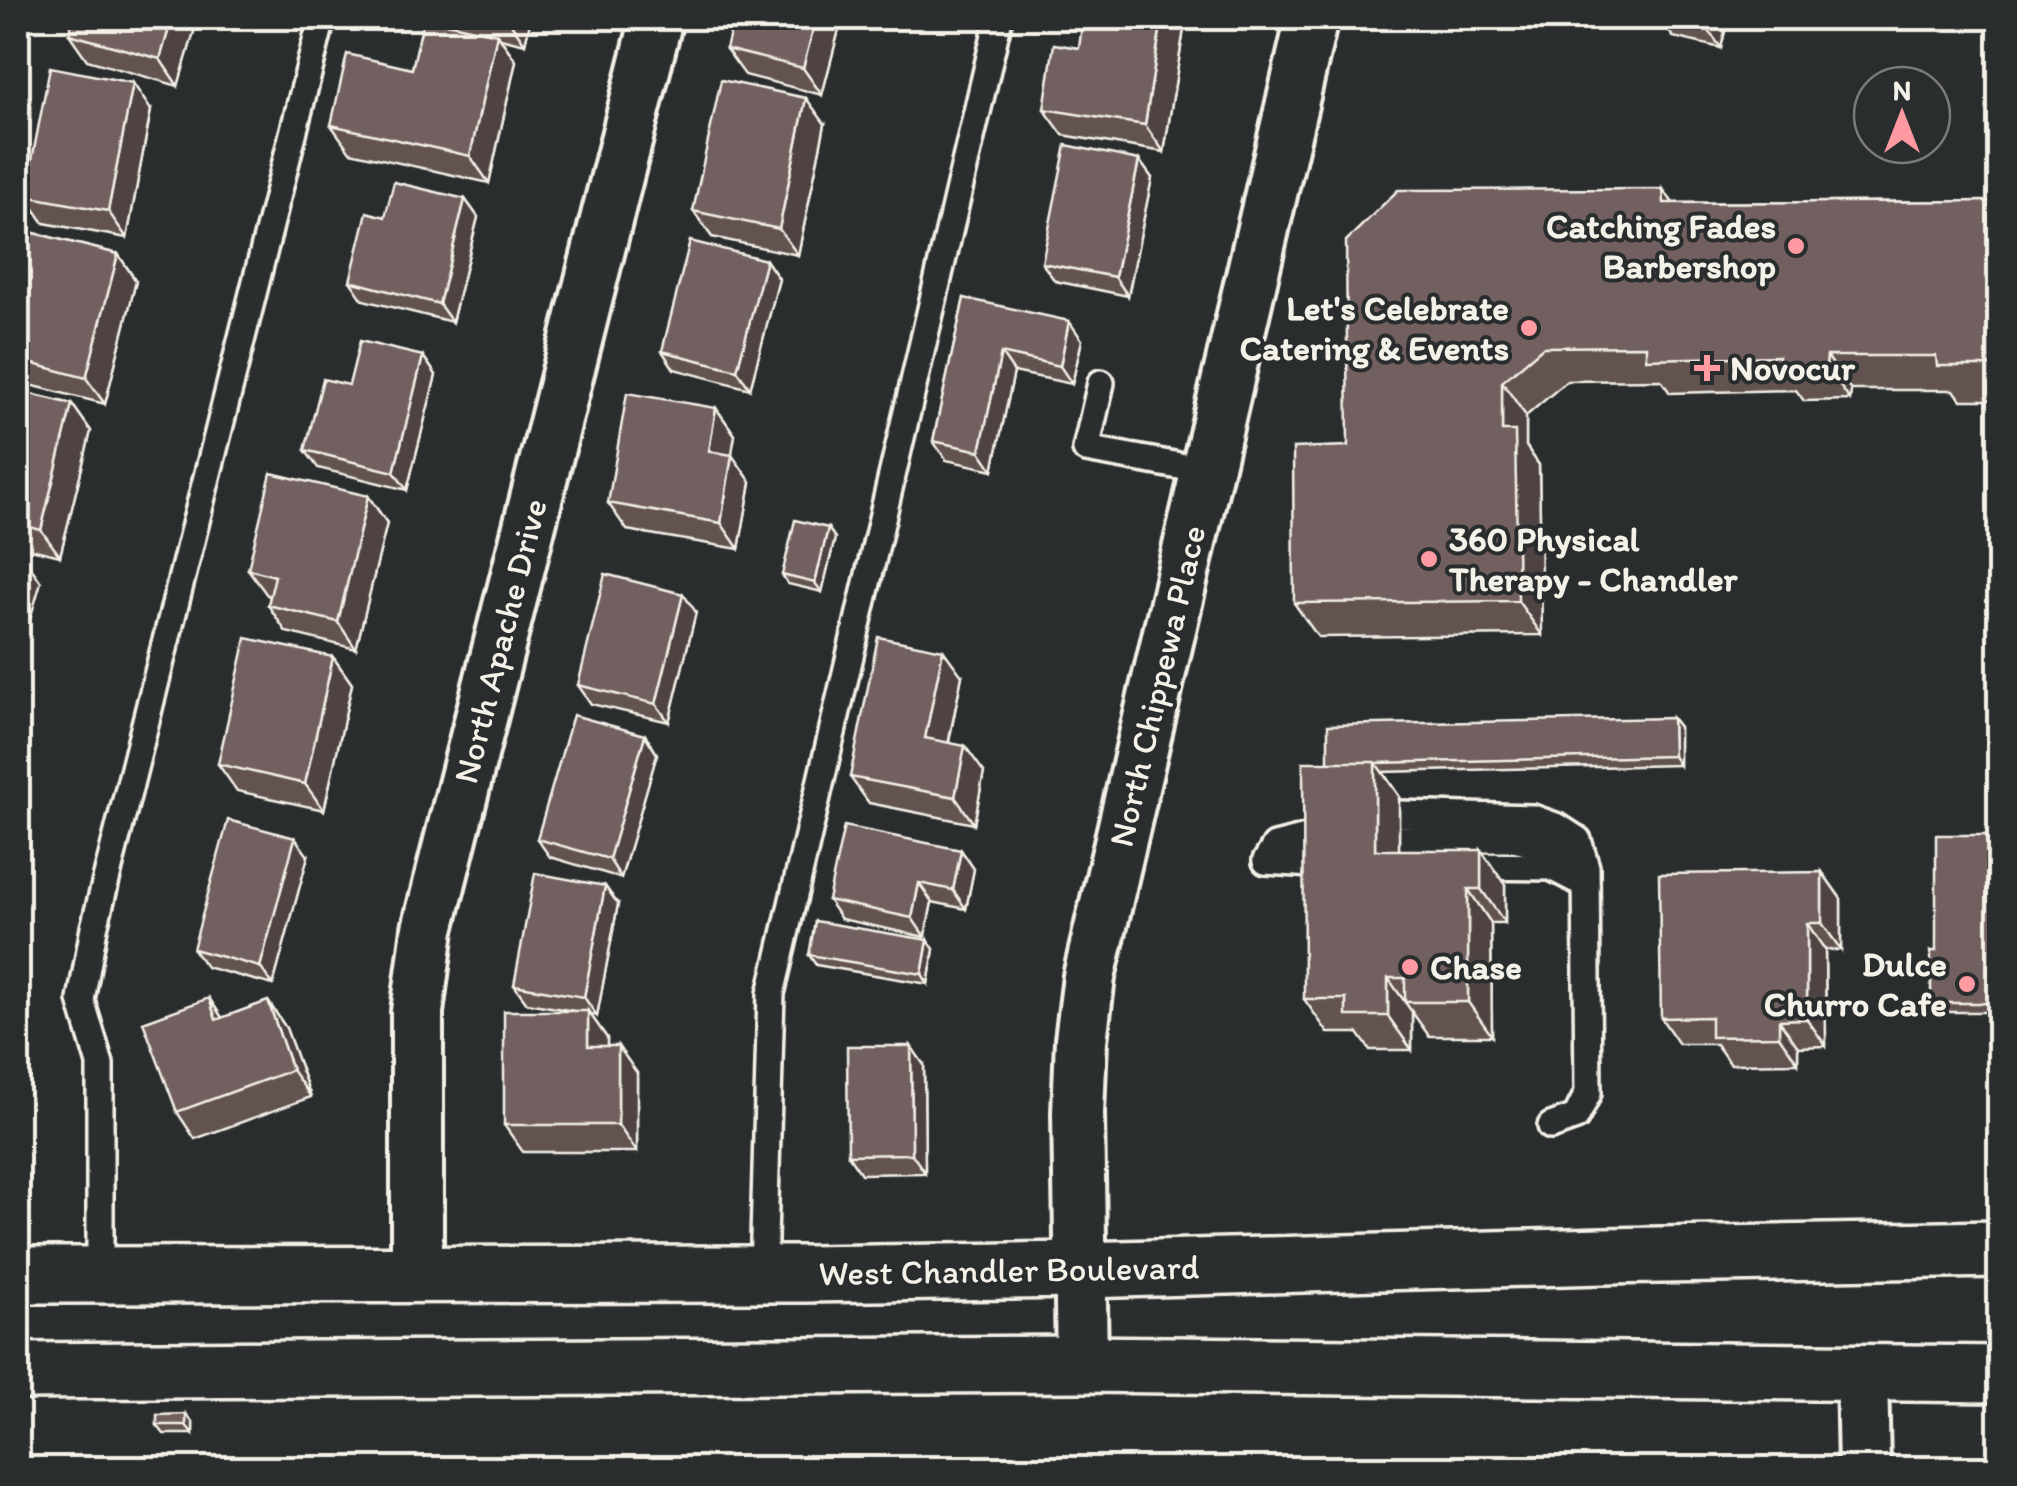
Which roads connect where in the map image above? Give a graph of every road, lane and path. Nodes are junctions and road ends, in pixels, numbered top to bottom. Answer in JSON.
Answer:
{"nodes":[{"id":1,"x":322,"y":18,"type":"edge"},
{"id":2,"x":657,"y":18,"type":"edge"},
{"id":3,"x":999,"y":18,"type":"edge"},
{"id":4,"x":1312,"y":18,"type":"edge"},
{"id":5,"x":1101,"y":383,"type":"dead end"},
{"id":6,"x":1207,"y":471,"type":"junction"},
{"id":7,"x":1327,"y":826,"type":"edge"},
{"id":8,"x":1399,"y":827,"type":"dead end"},
{"id":9,"x":1327,"y":865,"type":"edge"},
{"id":10,"x":1437,"y":866,"type":"edge"},
{"id":11,"x":1586,"y":884,"type":"junction"},
{"id":12,"x":1551,"y":1126,"type":"dead end"},
{"id":13,"x":2000,"y":1249,"type":"edge"},
{"id":14,"x":1082,"y":1270,"type":"junction"},
{"id":15,"x":18,"y":1274,"type":"edge"},
{"id":16,"x":100,"y":1274,"type":"junction"},
{"id":17,"x":416,"y":1274,"type":"junction"},
{"id":18,"x":763,"y":1274,"type":"junction"},
{"id":19,"x":1082,"y":1364,"type":"junction"},
{"id":20,"x":18,"y":1372,"type":"edge"},
{"id":21,"x":1862,"y":1372,"type":"junction"},
{"id":22,"x":2000,"y":1374,"type":"edge"},
{"id":23,"x":1864,"y":1468,"type":"edge"}],
"edges":[{"from":1,"to":16,"type":"lane"},
{"from":2,"to":17,"type":"street","name":"North Apache Drive"},
{"from":3,"to":18,"type":"lane"},
{"from":4,"to":6,"type":"street","name":"North Chippewa Place"},
{"from":5,"to":6,"type":"lane"},
{"from":6,"to":14,"type":"street","name":"North Chippewa Place"},
{"from":7,"to":9,"type":"lane"},
{"from":8,"to":11,"type":"lane"},
{"from":10,"to":11,"type":"lane"},
{"from":11,"to":12,"type":"lane"},
{"from":13,"to":14,"type":"main road","name":"West Chandler Boulevard"},
{"from":14,"to":18,"type":"main road","name":"West Chandler Boulevard"},
{"from":14,"to":19,"type":"street","name":"North Chippewa Place"},
{"from":15,"to":16,"type":"main road","name":"West Chandler Boulevard"},
{"from":16,"to":17,"type":"main road","name":"West Chandler Boulevard"},
{"from":17,"to":18,"type":"main road","name":"West Chandler Boulevard"},
{"from":19,"to":20,"type":"main road"},
{"from":19,"to":21,"type":"main road"},
{"from":21,"to":22,"type":"main road"},
{"from":21,"to":23,"type":"street"}]}
